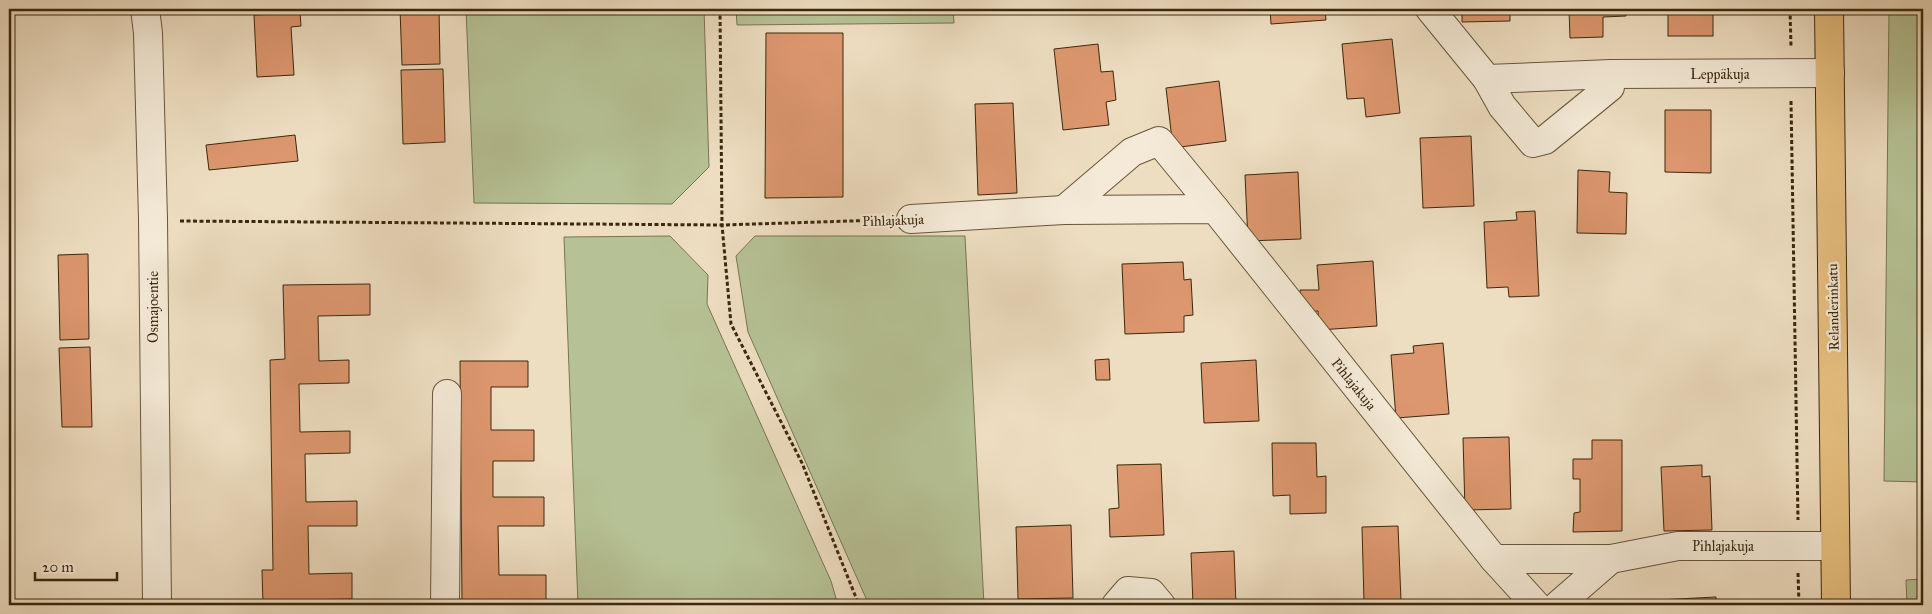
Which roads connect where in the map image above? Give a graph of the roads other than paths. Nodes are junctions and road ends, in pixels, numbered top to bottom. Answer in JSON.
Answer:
{"nodes":[{"id":1,"x":145,"y":9,"type":"edge"},
{"id":2,"x":1430,"y":9,"type":"edge"},
{"id":3,"x":1829,"y":9,"type":"edge"},
{"id":4,"x":1830,"y":73,"type":"junction"},
{"id":5,"x":1611,"y":74,"type":"junction"},
{"id":6,"x":1487,"y":79,"type":"junction"},
{"id":7,"x":1215,"y":209,"type":"junction"},
{"id":8,"x":1064,"y":210,"type":"junction"},
{"id":9,"x":911,"y":220,"type":"road end"},
{"id":10,"x":447,"y":394,"type":"dead end"},
{"id":11,"x":1835,"y":546,"type":"junction"},
{"id":12,"x":1494,"y":559,"type":"junction"},
{"id":13,"x":1611,"y":559,"type":"junction"},
{"id":14,"x":157,"y":605,"type":"edge"},
{"id":15,"x":444,"y":605,"type":"edge"},
{"id":16,"x":1116,"y":605,"type":"edge"},
{"id":17,"x":1161,"y":605,"type":"edge"},
{"id":18,"x":1536,"y":605,"type":"edge"},
{"id":19,"x":1558,"y":605,"type":"edge"},
{"id":20,"x":1836,"y":605,"type":"edge"}],
"edges":[{"from":1,"to":14,"type":"street","name":"Osmajoentie"},
{"from":2,"to":6,"type":"street"},
{"from":3,"to":4,"type":"main road","name":"Relanderinkatu"},
{"from":4,"to":5,"type":"street","name":"Leppäkuja"},
{"from":4,"to":11,"type":"main road","name":"Relanderinkatu"},
{"from":5,"to":6,"type":"street","name":"Leppäkuja"},
{"from":5,"to":6,"type":"street"},
{"from":7,"to":8,"type":"street","name":"Pihlajakuja"},
{"from":7,"to":8,"type":"street","name":"Pihlajakuja"},
{"from":7,"to":12,"type":"street","name":"Pihlajakuja"},
{"from":8,"to":9,"type":"street","name":"Pihlajakuja"},
{"from":10,"to":15,"type":"street"},
{"from":11,"to":13,"type":"street","name":"Pihlajakuja"},
{"from":11,"to":20,"type":"main road","name":"Relanderinkatu"},
{"from":12,"to":13,"type":"street","name":"Pihlajakuja"},
{"from":12,"to":18,"type":"street","name":"Pihlajakuja"},
{"from":13,"to":19,"type":"street","name":"Pihlajakuja"},
{"from":16,"to":17,"type":"street"}]}
